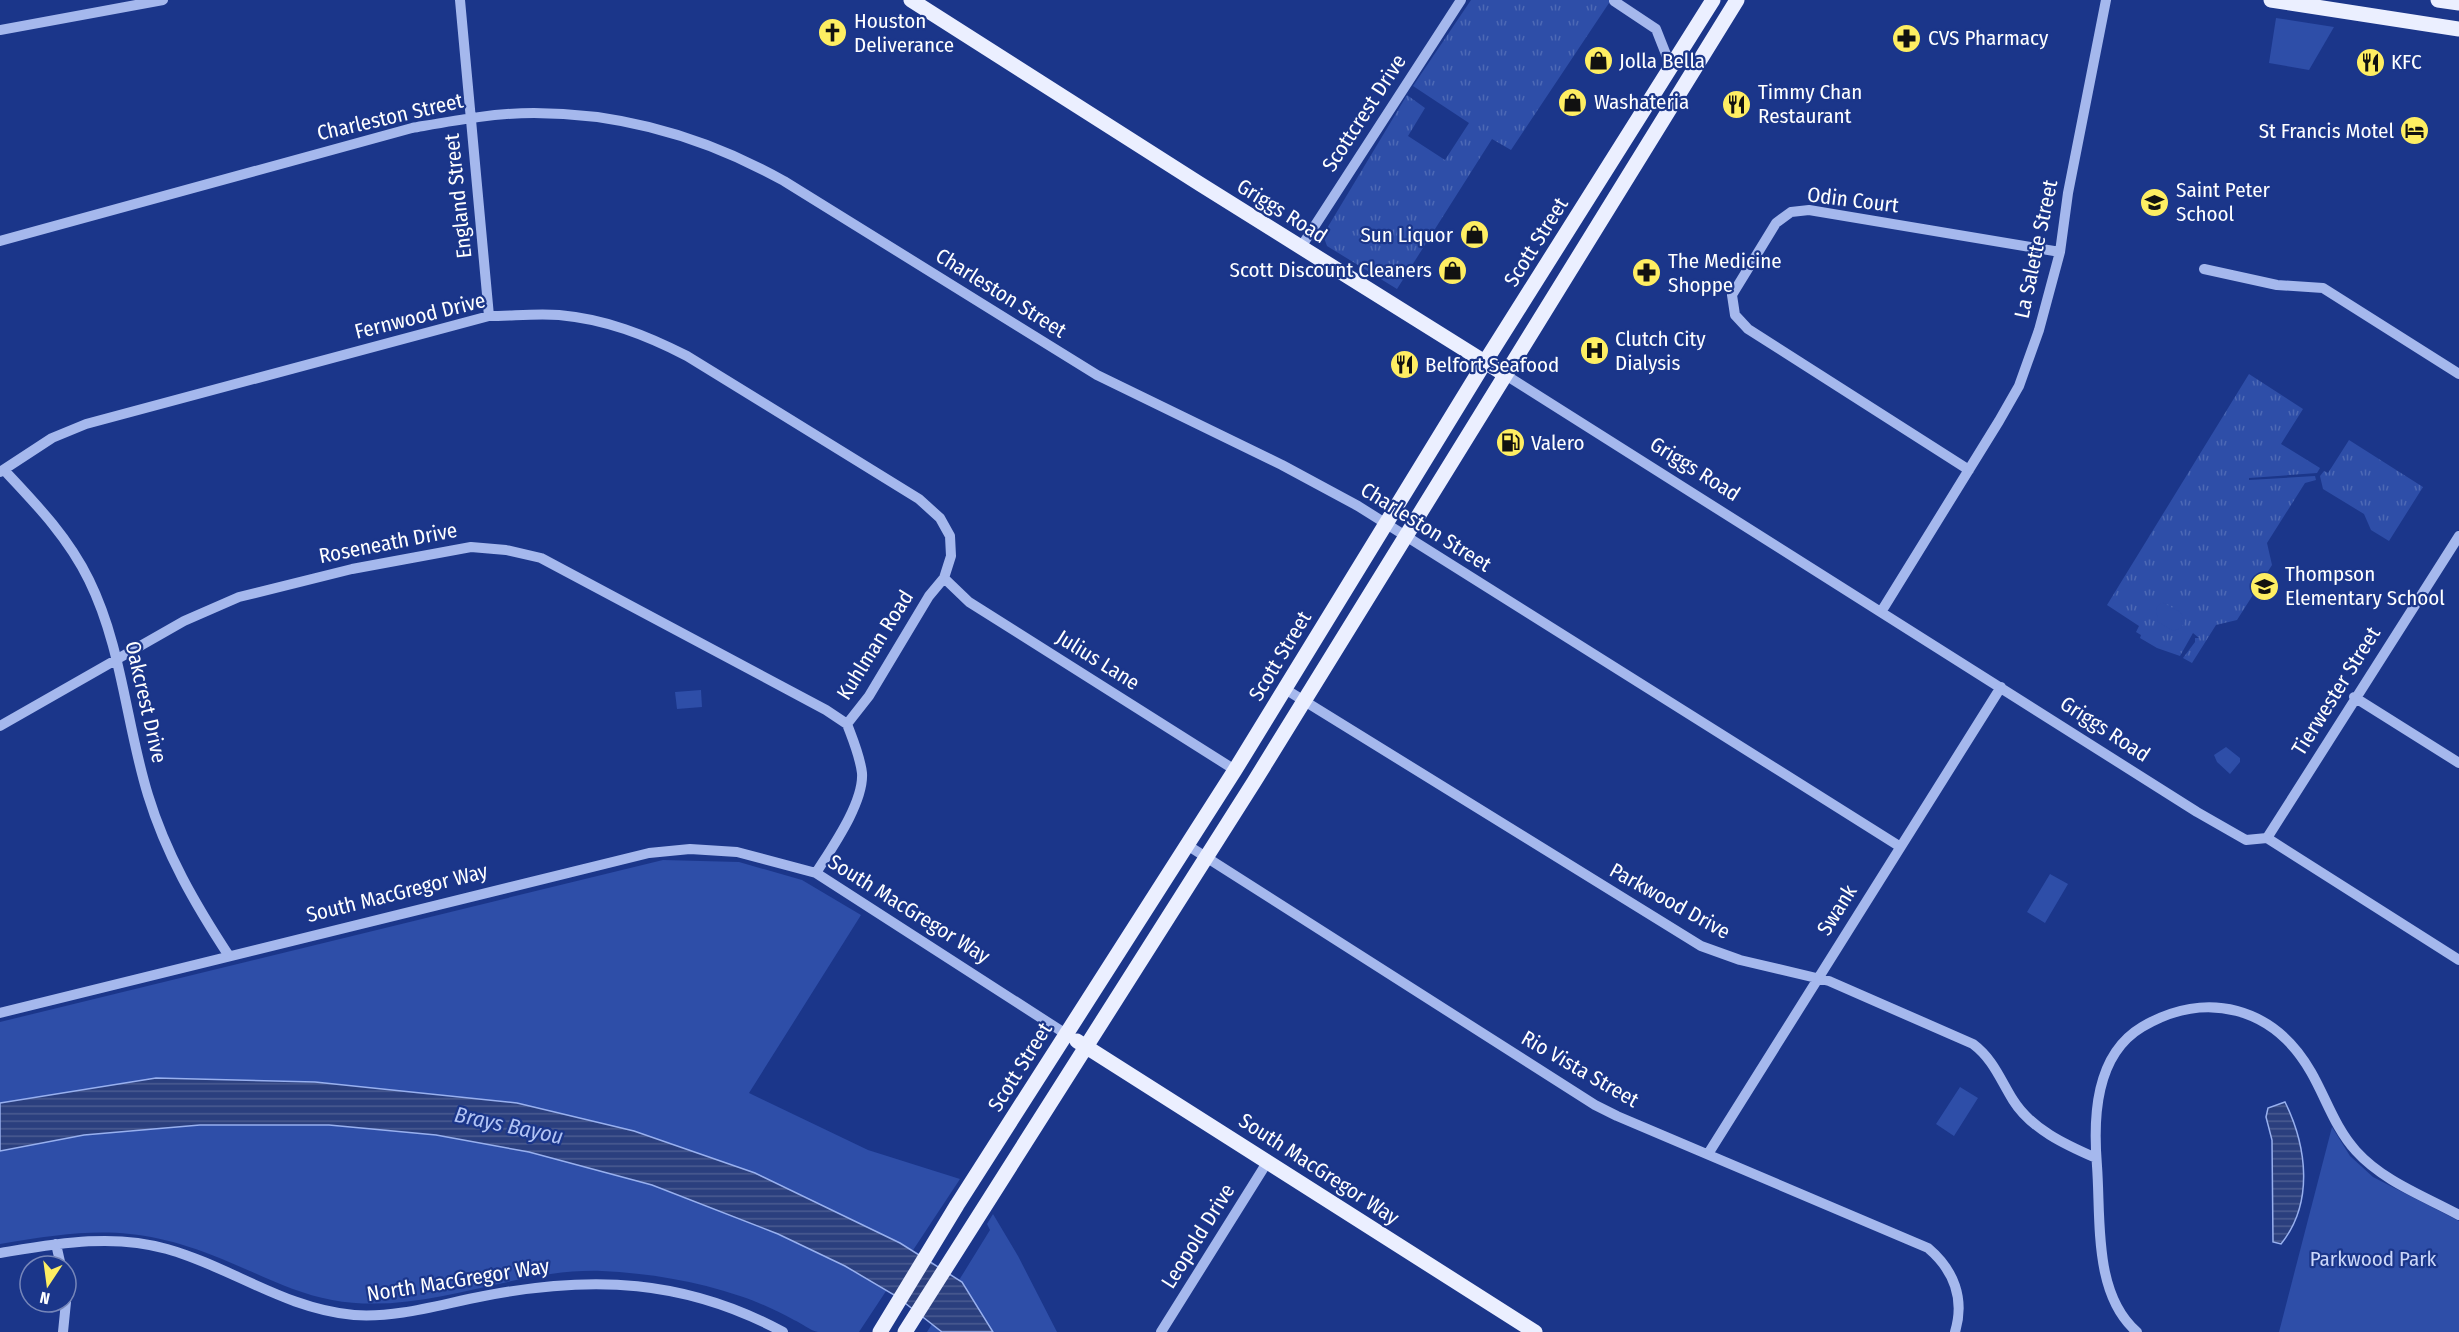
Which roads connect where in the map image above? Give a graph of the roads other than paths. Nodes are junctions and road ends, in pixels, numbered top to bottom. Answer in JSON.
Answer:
{"nodes":[{"id":1,"x":163,"y":0,"type":"edge"},
{"id":2,"x":460,"y":0,"type":"edge"},
{"id":3,"x":911,"y":0,"type":"edge"},
{"id":4,"x":1461,"y":0,"type":"edge"},
{"id":5,"x":1713,"y":0,"type":"edge"},
{"id":6,"x":1737,"y":0,"type":"edge"},
{"id":7,"x":2106,"y":0,"type":"edge"},
{"id":8,"x":2271,"y":0,"type":"edge"},
{"id":9,"x":2438,"y":0,"type":"edge"},
{"id":10,"x":1614,"y":1,"type":"edge"},
{"id":11,"x":2459,"y":3,"type":"edge"},
{"id":12,"x":2326,"y":4,"type":"edge"},
{"id":13,"x":2459,"y":29,"type":"edge"},
{"id":14,"x":0,"y":30,"type":"edge"},
{"id":15,"x":1671,"y":67,"type":"junction"},
{"id":16,"x":1689,"y":77,"type":"junction"},
{"id":17,"x":469,"y":118,"type":"junction"},
{"id":18,"x":0,"y":241,"type":"edge"},
{"id":19,"x":1301,"y":247,"type":"junction"},
{"id":20,"x":2060,"y":252,"type":"junction"},
{"id":21,"x":2204,"y":269,"type":"dead end"},
{"id":22,"x":489,"y":316,"type":"junction"},
{"id":23,"x":1485,"y":362,"type":"junction"},
{"id":24,"x":1504,"y":374,"type":"junction"},
{"id":25,"x":2459,"y":374,"type":"edge"},
{"id":26,"x":1969,"y":470,"type":"junction"},
{"id":27,"x":2,"y":471,"type":"edge"},
{"id":28,"x":1386,"y":524,"type":"junction"},
{"id":29,"x":950,"y":536,"type":"joint"},
{"id":30,"x":1407,"y":537,"type":"junction"},
{"id":31,"x":2459,"y":537,"type":"edge"},
{"id":32,"x":944,"y":578,"type":"junction"},
{"id":33,"x":1881,"y":612,"type":"junction"},
{"id":34,"x":115,"y":661,"type":"junction"},
{"id":35,"x":2001,"y":687,"type":"junction"},
{"id":36,"x":1285,"y":689,"type":"junction"},
{"id":37,"x":2354,"y":697,"type":"junction"},
{"id":38,"x":1304,"y":700,"type":"junction"},
{"id":39,"x":847,"y":724,"type":"junction"},
{"id":40,"x":0,"y":726,"type":"edge"},
{"id":41,"x":2459,"y":763,"type":"edge"},
{"id":42,"x":1235,"y":770,"type":"junction"},
{"id":43,"x":2267,"y":838,"type":"junction"},
{"id":44,"x":1187,"y":845,"type":"junction"},
{"id":45,"x":1899,"y":846,"type":"junction"},
{"id":46,"x":1206,"y":857,"type":"junction"},
{"id":47,"x":816,"y":873,"type":"junction"},
{"id":48,"x":229,"y":956,"type":"junction"},
{"id":49,"x":2459,"y":960,"type":"edge"},
{"id":50,"x":1818,"y":978,"type":"junction"},
{"id":51,"x":0,"y":1013,"type":"edge"},
{"id":52,"x":1066,"y":1034,"type":"junction"},
{"id":53,"x":1085,"y":1046,"type":"junction"},
{"id":54,"x":1708,"y":1154,"type":"junction"},
{"id":55,"x":2096,"y":1158,"type":"junction"},
{"id":56,"x":1268,"y":1161,"type":"junction"},
{"id":57,"x":2459,"y":1215,"type":"edge"},
{"id":58,"x":56,"y":1244,"type":"junction"},
{"id":59,"x":0,"y":1253,"type":"edge"},
{"id":60,"x":59,"y":1254,"type":"edge"},
{"id":61,"x":65,"y":1314,"type":"edge"},
{"id":62,"x":63,"y":1332,"type":"edge"},
{"id":63,"x":783,"y":1332,"type":"edge"},
{"id":64,"x":880,"y":1332,"type":"edge"},
{"id":65,"x":904,"y":1332,"type":"edge"},
{"id":66,"x":1161,"y":1332,"type":"edge"},
{"id":67,"x":1535,"y":1332,"type":"edge"},
{"id":68,"x":1955,"y":1332,"type":"edge"},
{"id":69,"x":2137,"y":1332,"type":"edge"}],
"edges":[{"from":1,"to":14,"type":"street"},
{"from":2,"to":17,"type":"street","name":"England Street"},
{"from":3,"to":19,"type":"main road","name":"Griggs Road"},
{"from":4,"to":19,"type":"street","name":"Scottcrest Drive"},
{"from":5,"to":15,"type":"main road","name":"Scott Street"},
{"from":6,"to":16,"type":"main road","name":"Scott Street"},
{"from":7,"to":20,"type":"street","name":"La Salette Street"},
{"from":8,"to":12,"type":"main road"},
{"from":9,"to":11,"type":"main road"},
{"from":10,"to":15,"type":"street"},
{"from":12,"to":13,"type":"main road"},
{"from":15,"to":16,"type":"main road"},
{"from":15,"to":23,"type":"main road","name":"Scott Street"},
{"from":16,"to":24,"type":"main road","name":"Scott Street"},
{"from":17,"to":18,"type":"street","name":"Charleston Street"},
{"from":17,"to":22,"type":"street","name":"England Street"},
{"from":17,"to":28,"type":"street","name":"Charleston Street"},
{"from":19,"to":23,"type":"main road","name":"Griggs Road"},
{"from":20,"to":26,"type":"street","name":"La Salette Street"},
{"from":20,"to":26,"type":"street","name":"Odin Court"},
{"from":21,"to":25,"type":"street"},
{"from":22,"to":27,"type":"street","name":"Fernwood Drive"},
{"from":22,"to":29,"type":"street","name":"Fernwood Drive"},
{"from":23,"to":24,"type":"main road","name":"Griggs Road"},
{"from":23,"to":28,"type":"main road","name":"Scott Street"},
{"from":24,"to":30,"type":"main road","name":"Scott Street"},
{"from":24,"to":33,"type":"street","name":"Griggs Road"},
{"from":26,"to":33,"type":"street","name":"La Salette Street"},
{"from":27,"to":34,"type":"street","name":"Oakcrest Drive"},
{"from":28,"to":30,"type":"street","name":"Charleston Street"},
{"from":28,"to":36,"type":"main road","name":"Scott Street"},
{"from":29,"to":32,"type":"street","name":"Kuhlman Road"},
{"from":30,"to":38,"type":"main road","name":"Scott Street"},
{"from":30,"to":45,"type":"street","name":"Charleston Street"},
{"from":31,"to":37,"type":"street","name":"Tierwester Street"},
{"from":32,"to":39,"type":"street","name":"Kuhlman Road"},
{"from":32,"to":42,"type":"street","name":"Julius Lane"},
{"from":33,"to":35,"type":"street","name":"Griggs Road"},
{"from":34,"to":39,"type":"street","name":"Roseneath Drive"},
{"from":34,"to":40,"type":"street","name":"Roseneath Drive"},
{"from":34,"to":48,"type":"street","name":"Oakcrest Drive"},
{"from":35,"to":43,"type":"street","name":"Griggs Road"},
{"from":35,"to":45,"type":"street","name":"Swank"},
{"from":36,"to":38,"type":"street","name":"Parkwood Drive"},
{"from":36,"to":42,"type":"main road","name":"Scott Street"},
{"from":37,"to":41,"type":"street"},
{"from":37,"to":43,"type":"street","name":"Tierwester Street"},
{"from":38,"to":46,"type":"main road","name":"Scott Street"},
{"from":38,"to":50,"type":"street","name":"Parkwood Drive"},
{"from":39,"to":47,"type":"street","name":"Kuhlman Road"},
{"from":42,"to":44,"type":"main road","name":"Scott Street"},
{"from":43,"to":49,"type":"street"},
{"from":44,"to":46,"type":"street","name":"Rio Vista Street"},
{"from":44,"to":52,"type":"main road","name":"Scott Street"},
{"from":45,"to":50,"type":"street","name":"Swank"},
{"from":46,"to":53,"type":"main road","name":"Scott Street"},
{"from":46,"to":54,"type":"street","name":"Rio Vista Street"},
{"from":47,"to":48,"type":"street","name":"South MacGregor Way"},
{"from":47,"to":52,"type":"street","name":"South MacGregor Way"},
{"from":48,"to":51,"type":"street","name":"South MacGregor Way"},
{"from":50,"to":54,"type":"street","name":"Swank"},
{"from":50,"to":55,"type":"street","name":"Parkwood Drive"},
{"from":52,"to":53,"type":"main road","name":"South MacGregor Way"},
{"from":52,"to":64,"type":"main road","name":"Scott Street"},
{"from":53,"to":56,"type":"main road","name":"South MacGregor Way"},
{"from":53,"to":65,"type":"main road","name":"Scott Street"},
{"from":54,"to":68,"type":"street","name":"Rio Vista Street"},
{"from":55,"to":57,"type":"street"},
{"from":55,"to":69,"type":"street"},
{"from":56,"to":66,"type":"street","name":"Leopold Drive"},
{"from":56,"to":67,"type":"main road","name":"South MacGregor Way"},
{"from":58,"to":59,"type":"street","name":"North MacGregor Way"},
{"from":58,"to":60,"type":"street"},
{"from":58,"to":63,"type":"street","name":"North MacGregor Way"},
{"from":61,"to":62,"type":"street"}]}
